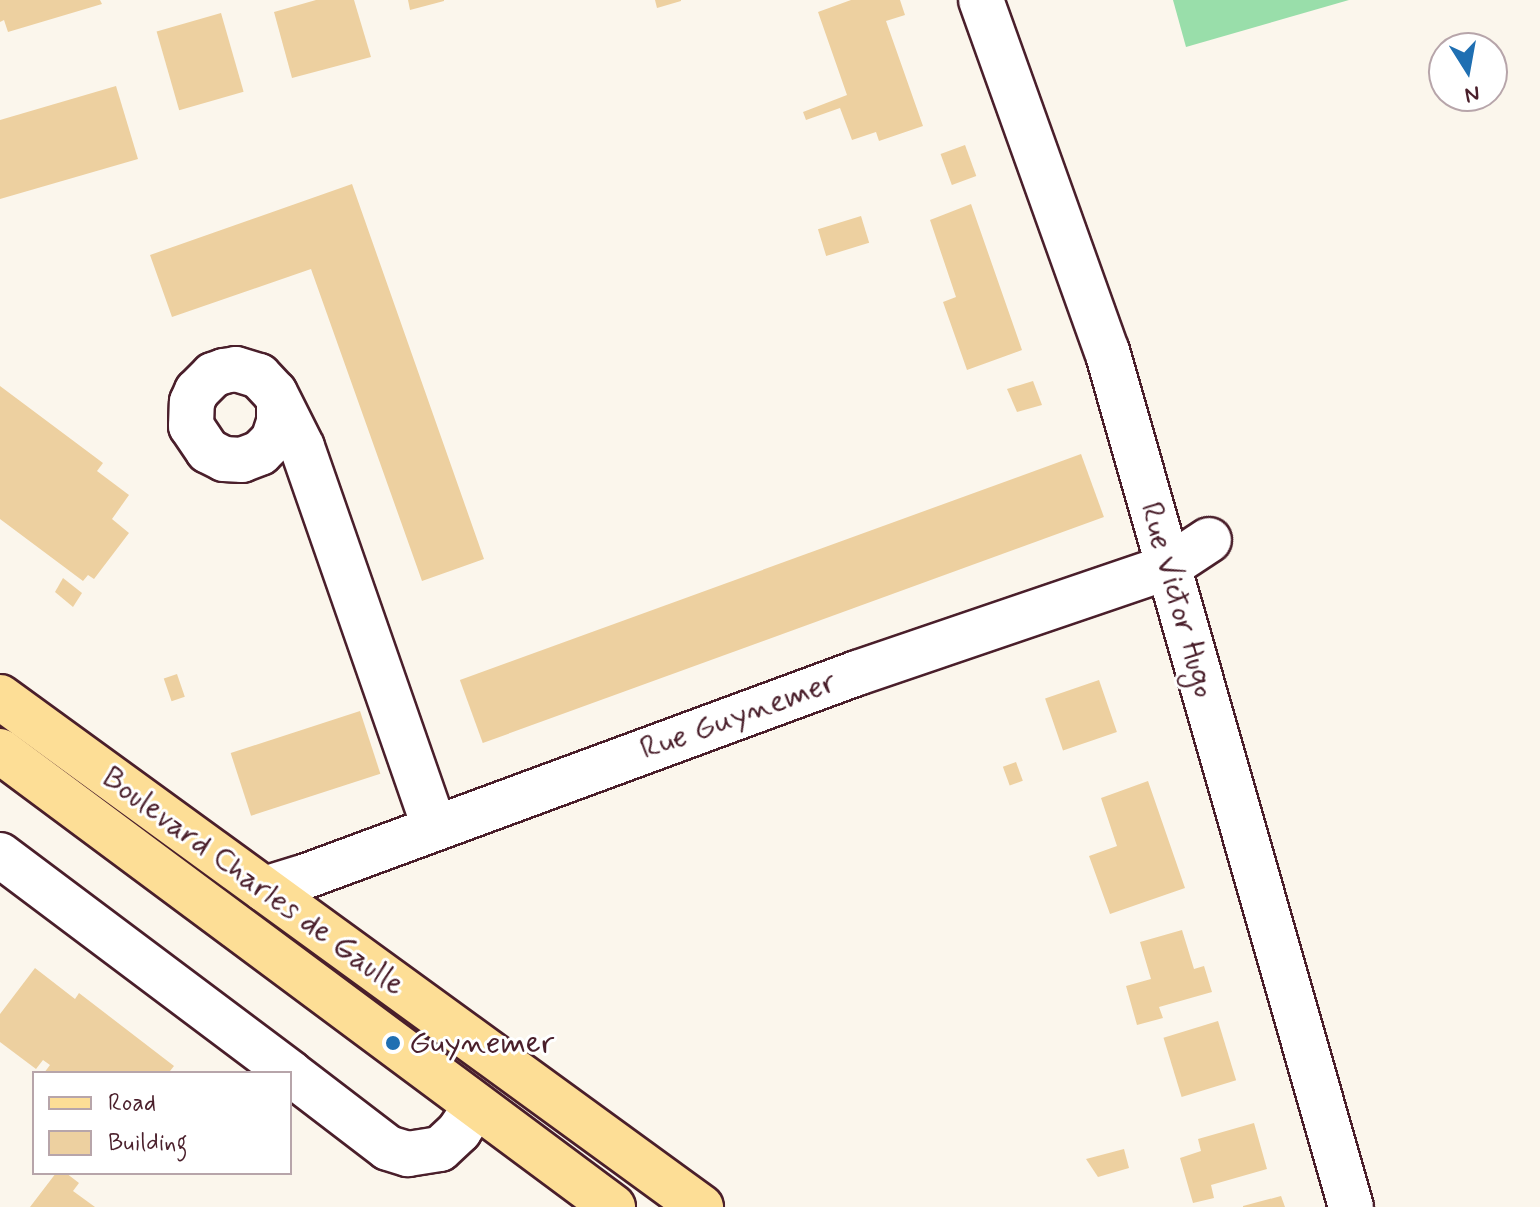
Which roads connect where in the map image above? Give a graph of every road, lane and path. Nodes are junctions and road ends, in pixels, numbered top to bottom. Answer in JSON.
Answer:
{"nodes":[{"id":1,"x":981,"y":0,"type":"edge"},
{"id":2,"x":279,"y":405,"type":"dead end"},
{"id":3,"x":1209,"y":540,"type":"dead end"},
{"id":4,"x":1168,"y":567,"type":"junction"},
{"id":5,"x":0,"y":697,"type":"edge"},
{"id":6,"x":0,"y":751,"type":"edge"},
{"id":7,"x":434,"y":826,"type":"junction"},
{"id":8,"x":0,"y":855,"type":"edge"},
{"id":9,"x":264,"y":889,"type":"junction"},
{"id":10,"x":287,"y":1071,"type":"edge"},
{"id":11,"x":292,"y":1075,"type":"edge"},
{"id":12,"x":476,"y":1106,"type":"junction"},
{"id":13,"x":613,"y":1207,"type":"edge"},
{"id":14,"x":701,"y":1207,"type":"edge"},
{"id":15,"x":1351,"y":1207,"type":"edge"}],
"edges":[{"from":1,"to":4,"type":"street","name":"Rue Victor Hugo"},
{"from":2,"to":7,"type":"street"},
{"from":3,"to":4,"type":"street","name":"Rue Guynemer"},
{"from":4,"to":7,"type":"street","name":"Rue Guynemer"},
{"from":4,"to":15,"type":"street","name":"Rue Victor Hugo"},
{"from":5,"to":9,"type":"main road","name":"Boulevard Charles de Gaulle"},
{"from":6,"to":12,"type":"main road","name":"Boulevard Charles de Gaulle"},
{"from":7,"to":9,"type":"street","name":"Rue Guynemer"},
{"from":8,"to":10,"type":"street"},
{"from":9,"to":14,"type":"main road","name":"Boulevard Charles de Gaulle"},
{"from":11,"to":12,"type":"street"},
{"from":12,"to":13,"type":"main road","name":"Boulevard Charles de Gaulle"}]}
